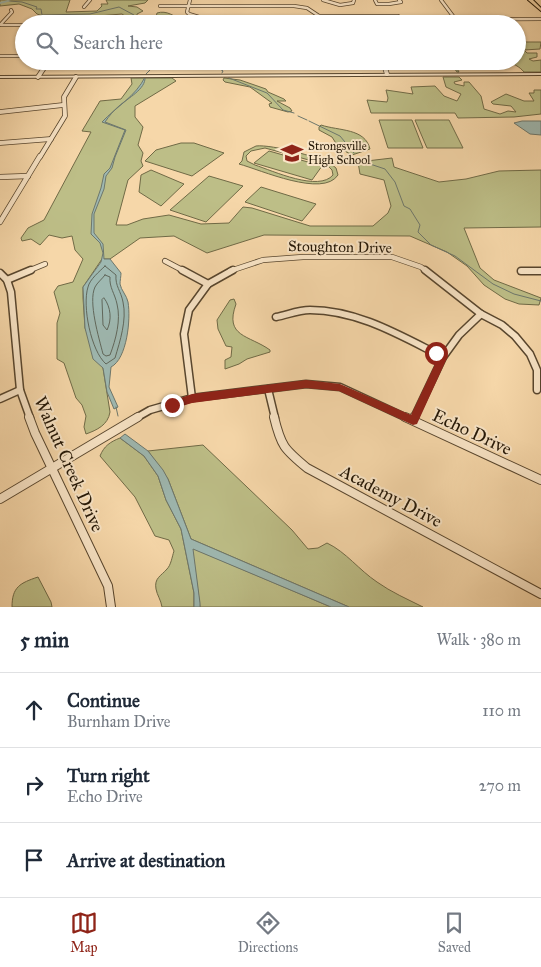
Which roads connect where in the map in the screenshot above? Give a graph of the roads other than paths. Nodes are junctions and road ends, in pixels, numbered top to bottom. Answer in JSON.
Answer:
{"nodes":[{"id":1,"x":90,"y":0,"type":"edge"},
{"id":2,"x":190,"y":0,"type":"edge"},
{"id":3,"x":269,"y":0,"type":"edge"},
{"id":4,"x":323,"y":0,"type":"edge"},
{"id":5,"x":354,"y":0,"type":"edge"},
{"id":6,"x":375,"y":0,"type":"edge"},
{"id":7,"x":399,"y":0,"type":"edge"},
{"id":8,"x":441,"y":0,"type":"edge"},
{"id":9,"x":445,"y":0,"type":"edge"},
{"id":10,"x":530,"y":0,"type":"edge"},
{"id":11,"x":160,"y":6,"type":"dead end"},
{"id":12,"x":188,"y":6,"type":"junction"},
{"id":13,"x":270,"y":6,"type":"junction"},
{"id":14,"x":84,"y":7,"type":"dead end"},
{"id":15,"x":11,"y":10,"type":"dead end"},
{"id":16,"x":541,"y":10,"type":"edge"},
{"id":17,"x":192,"y":15,"type":"edge"},
{"id":18,"x":318,"y":15,"type":"edge"},
{"id":19,"x":452,"y":15,"type":"edge"},
{"id":20,"x":526,"y":19,"type":"edge"},
{"id":21,"x":541,"y":19,"type":"edge"},
{"id":22,"x":0,"y":25,"type":"edge"},
{"id":23,"x":15,"y":25,"type":"edge"},
{"id":24,"x":0,"y":56,"type":"edge"},
{"id":25,"x":15,"y":56,"type":"edge"},
{"id":26,"x":43,"y":70,"type":"edge"},
{"id":27,"x":385,"y":70,"type":"edge"},
{"id":28,"x":387,"y":74,"type":"junction"},
{"id":29,"x":541,"y":74,"type":"edge"},
{"id":30,"x":0,"y":77,"type":"edge"},
{"id":31,"x":38,"y":77,"type":"junction"},
{"id":32,"x":76,"y":77,"type":"junction"},
{"id":33,"x":62,"y":105,"type":"junction"},
{"id":34,"x":0,"y":112,"type":"edge"},
{"id":35,"x":51,"y":139,"type":"junction"},
{"id":36,"x":0,"y":142,"type":"edge"},
{"id":37,"x":28,"y":176,"type":"junction"},
{"id":38,"x":0,"y":177,"type":"edge"},
{"id":39,"x":0,"y":222,"type":"edge"},
{"id":40,"x":165,"y":261,"type":"dead end"},
{"id":41,"x":45,"y":264,"type":"dead end"},
{"id":42,"x":521,"y":271,"type":"dead end"},
{"id":43,"x":541,"y":271,"type":"edge"},
{"id":44,"x":0,"y":273,"type":"edge"},
{"id":45,"x":7,"y":280,"type":"junction"},
{"id":46,"x":208,"y":284,"type":"junction"},
{"id":47,"x":481,"y":314,"type":"junction"},
{"id":48,"x":276,"y":317,"type":"dead end"},
{"id":49,"x":443,"y":356,"type":"junction"},
{"id":50,"x":268,"y":389,"type":"junction"},
{"id":51,"x":20,"y":390,"type":"junction"},
{"id":52,"x":537,"y":390,"type":"dead end"},
{"id":53,"x":192,"y":398,"type":"junction"},
{"id":54,"x":0,"y":399,"type":"edge"},
{"id":55,"x":413,"y":420,"type":"junction"},
{"id":56,"x":53,"y":468,"type":"junction"},
{"id":57,"x":541,"y":480,"type":"edge"},
{"id":58,"x":0,"y":499,"type":"edge"},
{"id":59,"x":541,"y":594,"type":"edge"},
{"id":60,"x":111,"y":607,"type":"edge"}],
"edges":[{"from":1,"to":14,"type":"street"},
{"from":2,"to":12,"type":"street"},
{"from":3,"to":13,"type":"street"},
{"from":4,"to":5,"type":"street"},
{"from":6,"to":7,"type":"street"},
{"from":8,"to":9,"type":"street"},
{"from":8,"to":19,"type":"street"},
{"from":10,"to":16,"type":"main road"},
{"from":11,"to":12,"type":"street"},
{"from":12,"to":13,"type":"street"},
{"from":12,"to":17,"type":"street"},
{"from":13,"to":18,"type":"street"},
{"from":15,"to":22,"type":"street"},
{"from":20,"to":21,"type":"street"},
{"from":22,"to":23,"type":"street"},
{"from":24,"to":25,"type":"street"},
{"from":26,"to":31,"type":"street"},
{"from":27,"to":28,"type":"street"},
{"from":28,"to":29,"type":"street"},
{"from":28,"to":32,"type":"street"},
{"from":30,"to":31,"type":"street"},
{"from":31,"to":32,"type":"street"},
{"from":32,"to":33,"type":"street"},
{"from":33,"to":34,"type":"street"},
{"from":33,"to":35,"type":"street"},
{"from":35,"to":36,"type":"street"},
{"from":35,"to":37,"type":"street"},
{"from":37,"to":38,"type":"street"},
{"from":37,"to":39,"type":"street"},
{"from":40,"to":46,"type":"street"},
{"from":41,"to":45,"type":"street"},
{"from":42,"to":43,"type":"street"},
{"from":44,"to":45,"type":"street"},
{"from":45,"to":51,"type":"street","name":"Walnut Creek Drive"},
{"from":46,"to":47,"type":"street","name":"Stoughton Drive"},
{"from":46,"to":53,"type":"street","name":"Stoughton Drive"},
{"from":47,"to":49,"type":"street"},
{"from":47,"to":52,"type":"street","name":"Stoughton Drive"},
{"from":48,"to":49,"type":"street"},
{"from":49,"to":55,"type":"street"},
{"from":50,"to":53,"type":"street","name":"Echo Drive"},
{"from":50,"to":55,"type":"street","name":"Echo Drive"},
{"from":50,"to":59,"type":"street","name":"Academy Drive"},
{"from":51,"to":54,"type":"street"},
{"from":51,"to":56,"type":"street","name":"Walnut Creek Drive"},
{"from":53,"to":56,"type":"street","name":"Echo Drive"},
{"from":55,"to":57,"type":"street","name":"Echo Drive"},
{"from":56,"to":58,"type":"street","name":"Echo Drive"},
{"from":56,"to":60,"type":"street","name":"Walnut Creek Drive"}]}
